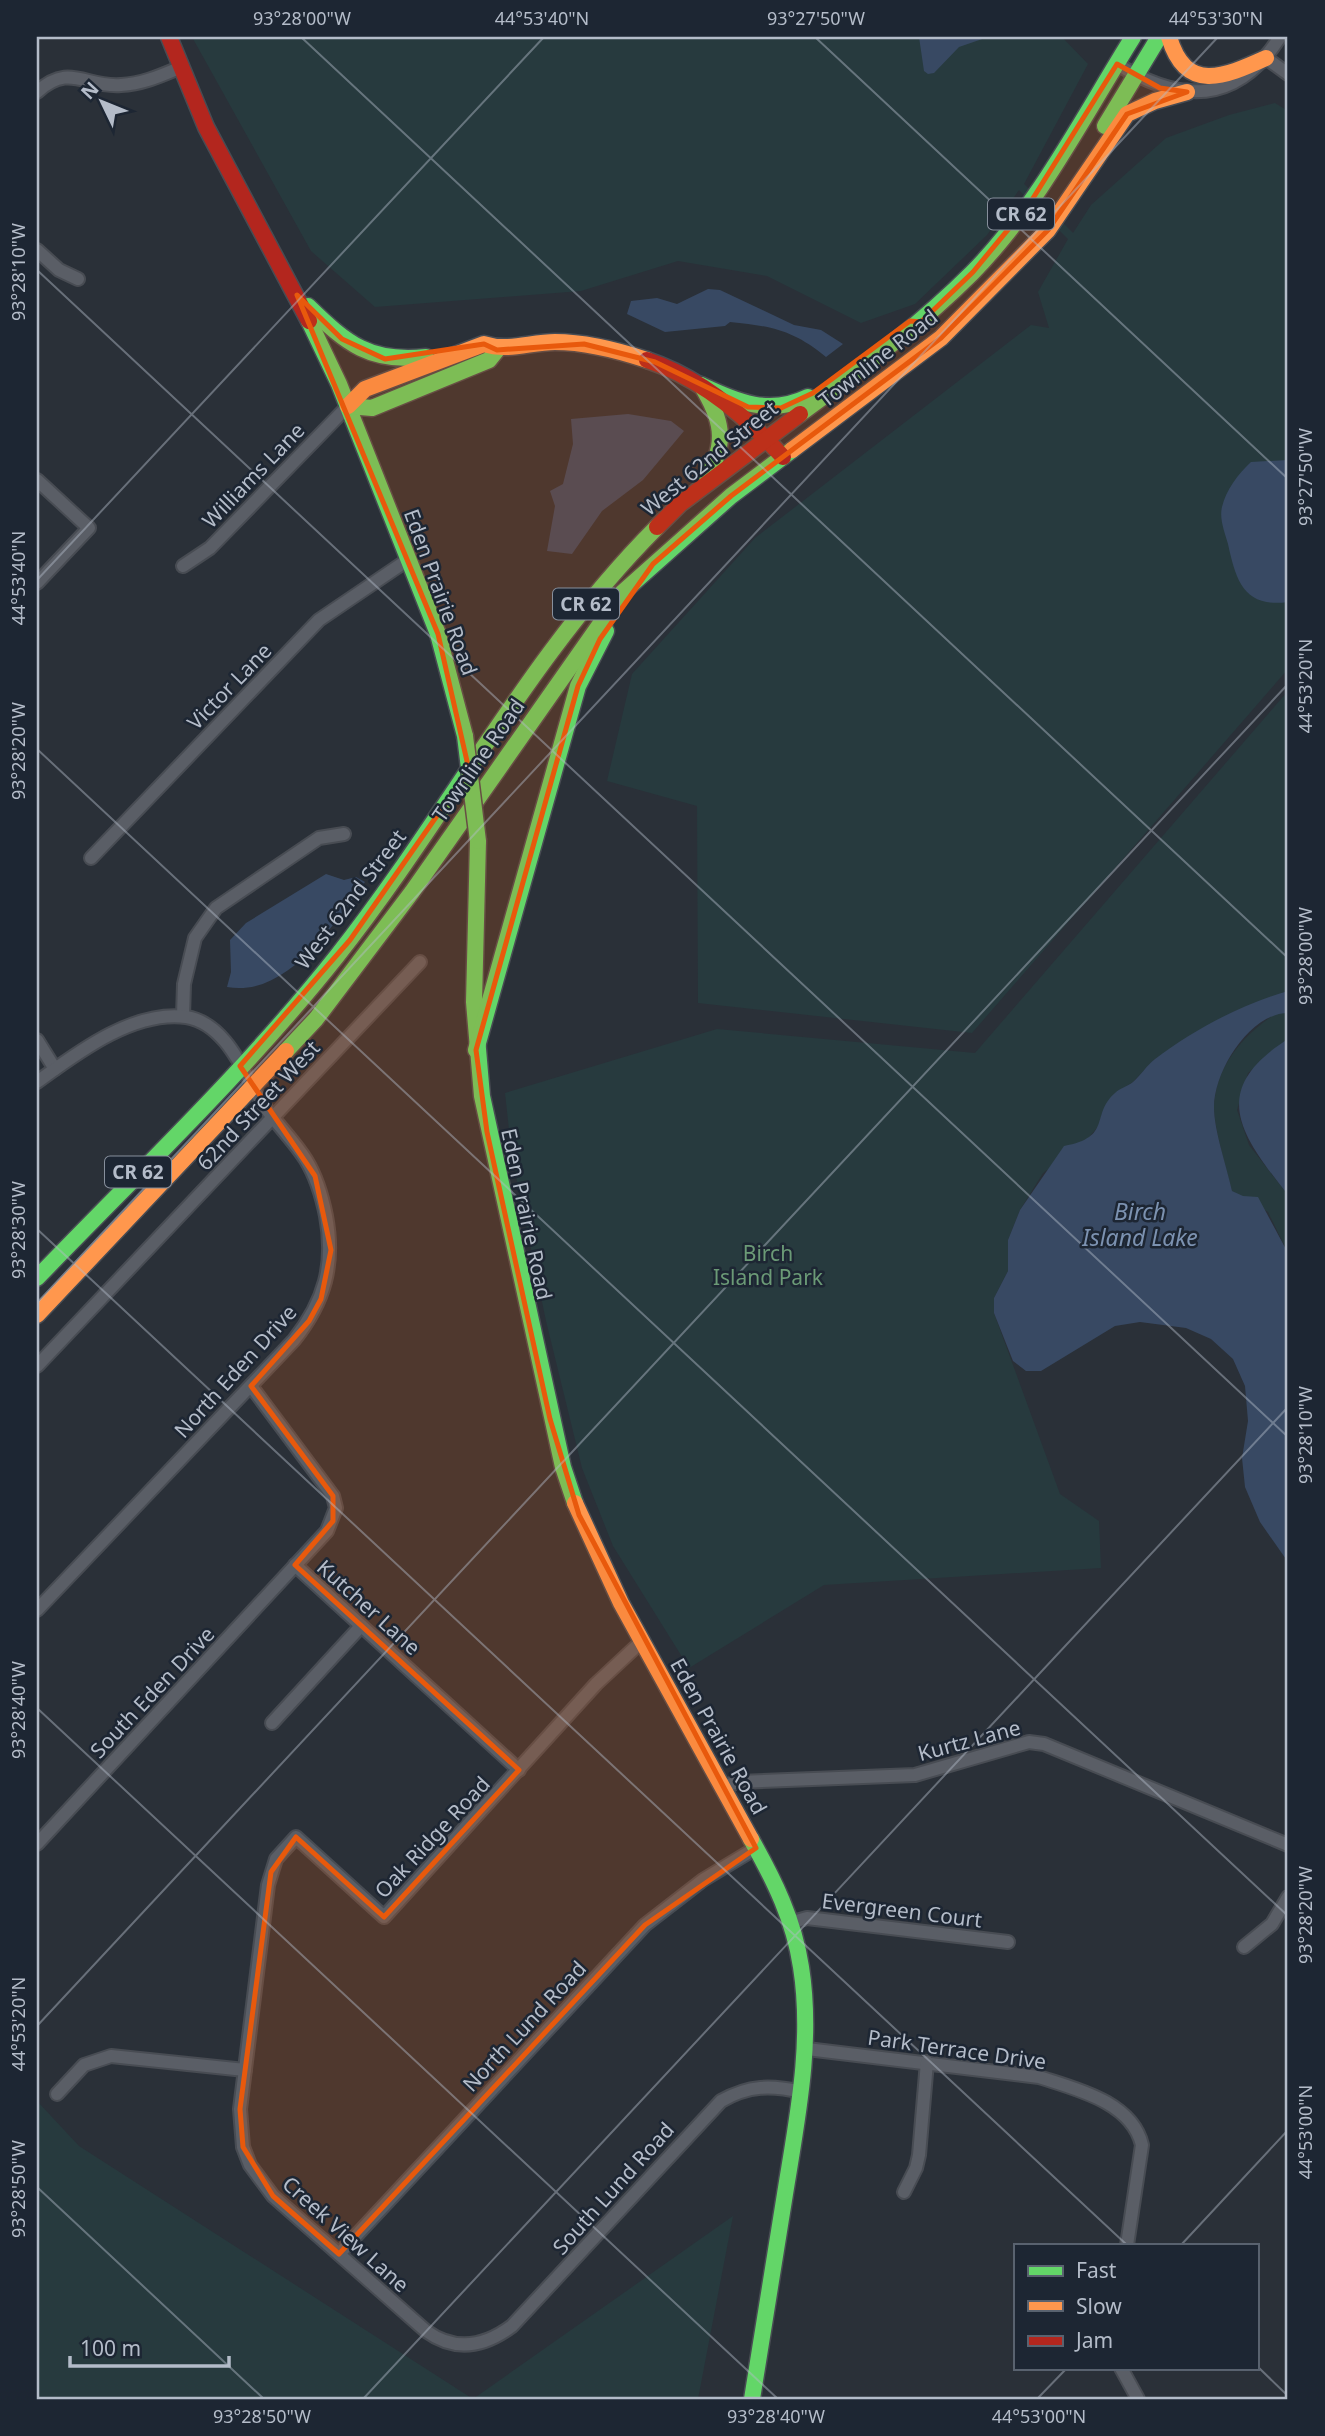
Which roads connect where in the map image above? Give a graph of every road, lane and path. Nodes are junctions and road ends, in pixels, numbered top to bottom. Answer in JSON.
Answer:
{"nodes":[{"id":1,"x":169,"y":37,"type":"edge"},
{"id":2,"x":1133,"y":37,"type":"edge"},
{"id":3,"x":1159,"y":37,"type":"edge"},
{"id":4,"x":1170,"y":37,"type":"edge"},
{"id":5,"x":1280,"y":37,"type":"edge"},
{"id":6,"x":1266,"y":58,"type":"junction"},
{"id":7,"x":1117,"y":64,"type":"junction"},
{"id":8,"x":179,"y":68,"type":"junction"},
{"id":9,"x":1288,"y":74,"type":"edge"},
{"id":10,"x":1135,"y":76,"type":"junction"},
{"id":11,"x":37,"y":92,"type":"edge"},
{"id":12,"x":1187,"y":92,"type":"junction"},
{"id":13,"x":37,"y":250,"type":"edge"},
{"id":14,"x":78,"y":279,"type":"dead end"},
{"id":15,"x":1000,"y":279,"type":"junction"},
{"id":16,"x":297,"y":295,"type":"junction"},
{"id":17,"x":921,"y":322,"type":"junction"},
{"id":18,"x":497,"y":350,"type":"junction"},
{"id":19,"x":461,"y":351,"type":"junction"},
{"id":20,"x":701,"y":386,"type":"junction"},
{"id":21,"x":348,"y":406,"type":"junction"},
{"id":22,"x":767,"y":438,"type":"junction"},
{"id":23,"x":783,"y":457,"type":"junction"},
{"id":24,"x":37,"y":480,"type":"edge"},
{"id":25,"x":680,"y":504,"type":"junction"},
{"id":26,"x":409,"y":559,"type":"junction"},
{"id":27,"x":653,"y":564,"type":"junction"},
{"id":28,"x":183,"y":566,"type":"dead end"},
{"id":29,"x":37,"y":583,"type":"edge"},
{"id":30,"x":344,"y":834,"type":"dead end"},
{"id":31,"x":91,"y":858,"type":"dead end"},
{"id":32,"x":420,"y":962,"type":"dead end"},
{"id":33,"x":183,"y":1016,"type":"junction"},
{"id":34,"x":37,"y":1040,"type":"edge"},
{"id":35,"x":476,"y":1050,"type":"junction"},
{"id":36,"x":240,"y":1066,"type":"junction"},
{"id":37,"x":55,"y":1069,"type":"junction"},
{"id":38,"x":37,"y":1082,"type":"edge"},
{"id":39,"x":254,"y":1088,"type":"junction"},
{"id":40,"x":272,"y":1117,"type":"junction"},
{"id":41,"x":37,"y":1278,"type":"edge"},
{"id":42,"x":37,"y":1315,"type":"edge"},
{"id":43,"x":37,"y":1366,"type":"edge"},
{"id":44,"x":251,"y":1386,"type":"junction"},
{"id":45,"x":295,"y":1565,"type":"junction"},
{"id":46,"x":37,"y":1610,"type":"edge"},
{"id":47,"x":361,"y":1626,"type":"junction"},
{"id":48,"x":641,"y":1642,"type":"junction"},
{"id":49,"x":272,"y":1723,"type":"dead end"},
{"id":50,"x":519,"y":1770,"type":"junction"},
{"id":51,"x":724,"y":1786,"type":"junction"},
{"id":52,"x":37,"y":1844,"type":"edge"},
{"id":53,"x":1288,"y":1844,"type":"edge"},
{"id":54,"x":756,"y":1848,"type":"junction"},
{"id":55,"x":1288,"y":1897,"type":"edge"},
{"id":56,"x":793,"y":1922,"type":"junction"},
{"id":57,"x":1008,"y":1942,"type":"dead end"},
{"id":58,"x":1244,"y":1947,"type":"dead end"},
{"id":59,"x":807,"y":2049,"type":"junction"},
{"id":60,"x":927,"y":2062,"type":"junction"},
{"id":61,"x":245,"y":2070,"type":"junction"},
{"id":62,"x":802,"y":2092,"type":"junction"},
{"id":63,"x":57,"y":2094,"type":"dead end"},
{"id":64,"x":904,"y":2192,"type":"dead end"},
{"id":65,"x":1127,"y":2244,"type":"edge"},
{"id":66,"x":340,"y":2254,"type":"junction"},
{"id":67,"x":464,"y":2346,"type":"joint"},
{"id":68,"x":1122,"y":2370,"type":"edge"},
{"id":69,"x":752,"y":2399,"type":"edge"},
{"id":70,"x":1138,"y":2399,"type":"edge"}],
"edges":[{"from":1,"to":8,"type":"main road","name":"Eden Prairie Road"},
{"from":2,"to":7,"type":"main road","number":"CR 62"},
{"from":3,"to":10,"type":"main road","number":"CR 62"},
{"from":4,"to":6,"type":"main road"},
{"from":5,"to":6,"type":"street"},
{"from":6,"to":9,"type":"street"},
{"from":6,"to":12,"type":"street"},
{"from":7,"to":10,"type":"street"},
{"from":7,"to":17,"type":"main road","number":"CR 62"},
{"from":8,"to":11,"type":"street"},
{"from":8,"to":16,"type":"main road","name":"Eden Prairie Road"},
{"from":10,"to":12,"type":"street"},
{"from":10,"to":15,"type":"main road","number":"CR 62"},
{"from":12,"to":15,"type":"main road"},
{"from":13,"to":14,"type":"street"},
{"from":15,"to":23,"type":"main road","name":"Townline Road","number":"CR 62"},
{"from":16,"to":19,"type":"main road"},
{"from":16,"to":21,"type":"main road","name":"Eden Prairie Road"},
{"from":17,"to":20,"type":"main road"},
{"from":17,"to":22,"type":"main road","name":"West 62nd Street","number":"CR 62"},
{"from":18,"to":19,"type":"main road"},
{"from":18,"to":20,"type":"main road"},
{"from":18,"to":21,"type":"main road"},
{"from":19,"to":21,"type":"main road"},
{"from":20,"to":22,"type":"main road"},
{"from":20,"to":25,"type":"main road"},
{"from":21,"to":26,"type":"main road","name":"Eden Prairie Road"},
{"from":21,"to":28,"type":"street","name":"Williams Lane"},
{"from":22,"to":23,"type":"main road"},
{"from":22,"to":25,"type":"main road","name":"West 62nd Street","number":"CR 62"},
{"from":23,"to":27,"type":"main road","name":"Townline Road","number":"CR 62"},
{"from":24,"to":29,"type":"street"},
{"from":25,"to":36,"type":"main road","name":"West 62nd Street","number":"CR 62"},
{"from":26,"to":31,"type":"street","name":"Victor Lane"},
{"from":26,"to":35,"type":"main road","name":"Eden Prairie Road","bridge":true},
{"from":27,"to":35,"type":"main road"},
{"from":27,"to":39,"type":"main road","name":"Townline Road","number":"CR 62"},
{"from":30,"to":33,"type":"street"},
{"from":32,"to":40,"type":"street","name":"62nd Street West"},
{"from":33,"to":36,"type":"street","name":"North Eden Drive"},
{"from":33,"to":37,"type":"street"},
{"from":34,"to":37,"type":"street"},
{"from":35,"to":48,"type":"main road","name":"Eden Prairie Road"},
{"from":36,"to":39,"type":"street","name":"North Eden Drive"},
{"from":36,"to":41,"type":"main road","name":"West 62nd Street","number":"CR 62"},
{"from":37,"to":38,"type":"street"},
{"from":39,"to":40,"type":"street","name":"North Eden Drive"},
{"from":39,"to":42,"type":"main road","name":"Townline Road","number":"CR 62"},
{"from":40,"to":43,"type":"street","name":"62nd Street West"},
{"from":40,"to":44,"type":"street","name":"North Eden Drive"},
{"from":44,"to":45,"type":"street","name":"Kutcher Lane"},
{"from":44,"to":46,"type":"street","name":"North Eden Drive"},
{"from":45,"to":47,"type":"street","name":"Kutcher Lane"},
{"from":45,"to":52,"type":"street","name":"South Eden Drive"},
{"from":47,"to":49,"type":"street"},
{"from":47,"to":50,"type":"street","name":"Kutcher Lane"},
{"from":48,"to":50,"type":"street","name":"Oak Ridge Road"},
{"from":48,"to":51,"type":"main road","name":"Eden Prairie Road"},
{"from":50,"to":61,"type":"street","name":"Oak Ridge Road"},
{"from":51,"to":53,"type":"street","name":"Kurtz Lane"},
{"from":51,"to":54,"type":"main road","name":"Eden Prairie Road"},
{"from":54,"to":56,"type":"main road","name":"Eden Prairie Road"},
{"from":54,"to":66,"type":"street","name":"North Lund Road"},
{"from":55,"to":58,"type":"street"},
{"from":56,"to":57,"type":"street","name":"Evergreen Court"},
{"from":56,"to":59,"type":"main road","name":"Eden Prairie Road"},
{"from":59,"to":60,"type":"street","name":"Park Terrace Drive"},
{"from":59,"to":62,"type":"main road","name":"Eden Prairie Road"},
{"from":60,"to":64,"type":"street"},
{"from":60,"to":65,"type":"street","name":"Park Terrace Drive"},
{"from":61,"to":63,"type":"street"},
{"from":61,"to":66,"type":"street","name":"Creek View Lane"},
{"from":62,"to":67,"type":"street","name":"South Lund Road"},
{"from":62,"to":69,"type":"main road","name":"Eden Prairie Road"},
{"from":66,"to":67,"type":"street","name":"Creek View Lane"},
{"from":68,"to":70,"type":"street"}]}
